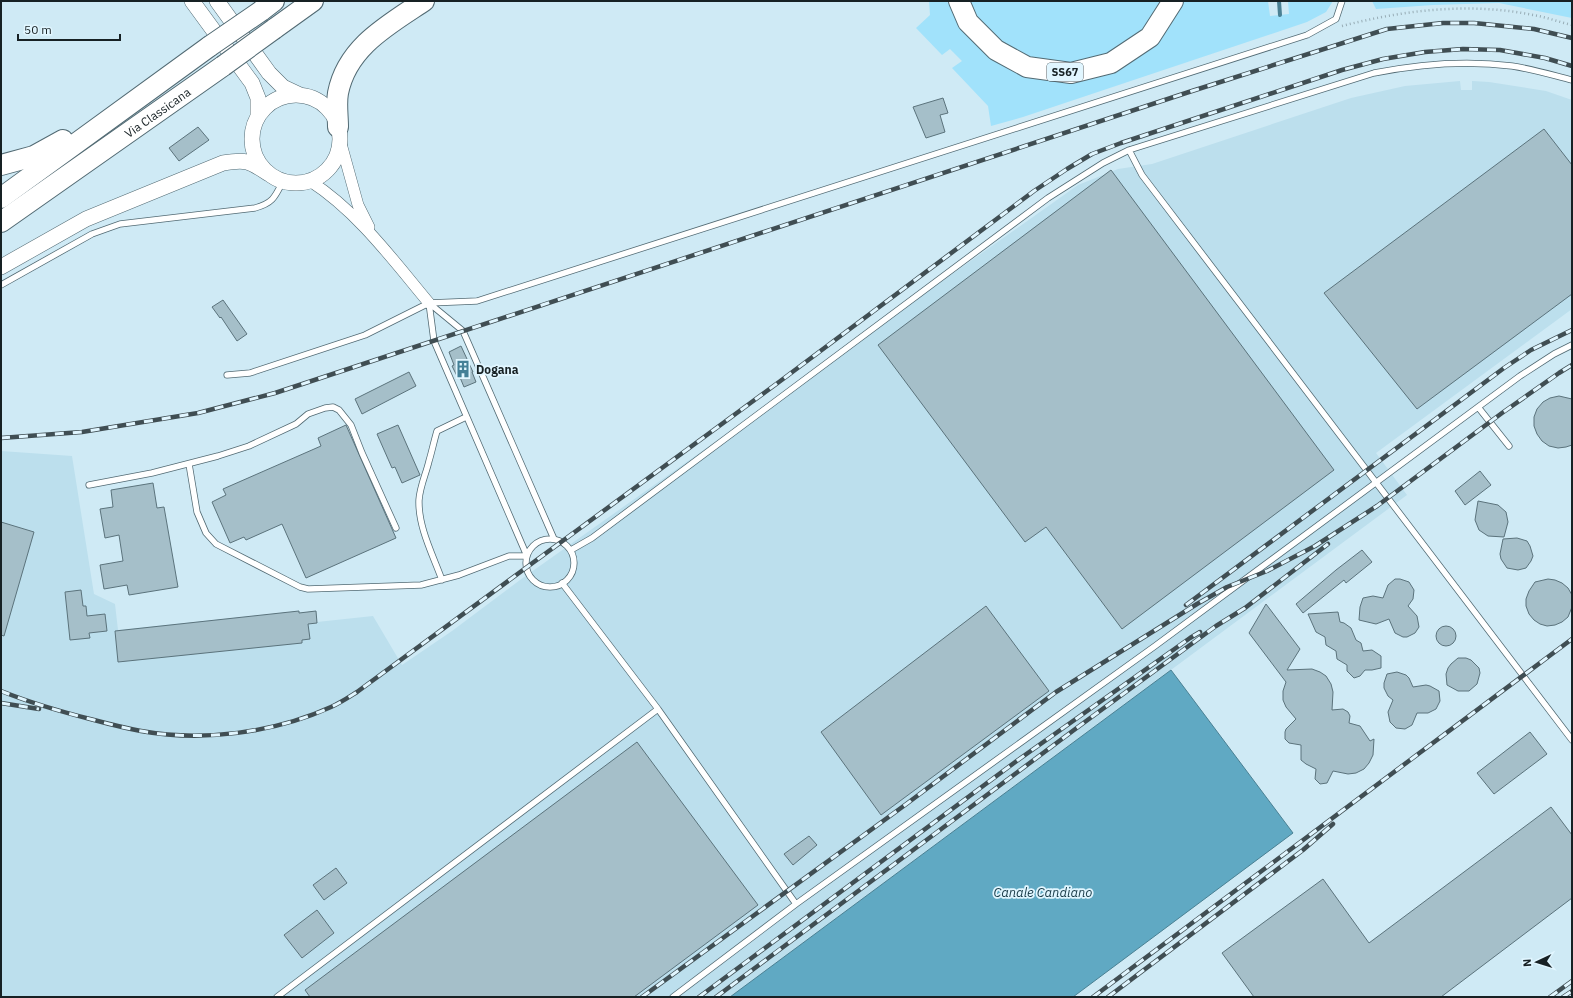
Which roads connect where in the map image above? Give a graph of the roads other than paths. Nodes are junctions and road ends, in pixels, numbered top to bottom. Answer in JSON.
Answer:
{"nodes":[{"id":1,"x":192,"y":1,"type":"edge"},
{"id":2,"x":217,"y":1,"type":"edge"},
{"id":3,"x":313,"y":1,"type":"edge"},
{"id":4,"x":424,"y":1,"type":"edge"},
{"id":5,"x":959,"y":1,"type":"edge"},
{"id":6,"x":1173,"y":1,"type":"edge"},
{"id":7,"x":1342,"y":1,"type":"edge"},
{"id":8,"x":268,"y":6,"type":"edge"},
{"id":9,"x":1572,"y":80,"type":"edge"},
{"id":10,"x":300,"y":95,"type":"junction"},
{"id":11,"x":135,"y":102,"type":"junction"},
{"id":12,"x":258,"y":117,"type":"junction"},
{"id":13,"x":339,"y":134,"type":"junction"},
{"id":14,"x":1129,"y":150,"type":"junction"},
{"id":15,"x":1,"y":165,"type":"edge"},
{"id":16,"x":269,"y":174,"type":"junction"},
{"id":17,"x":283,"y":181,"type":"junction"},
{"id":18,"x":310,"y":181,"type":"junction"},
{"id":19,"x":1,"y":198,"type":"edge"},
{"id":20,"x":1,"y":222,"type":"edge"},
{"id":21,"x":373,"y":236,"type":"junction"},
{"id":22,"x":1,"y":267,"type":"edge"},
{"id":23,"x":1,"y":284,"type":"edge"},
{"id":24,"x":429,"y":303,"type":"junction"},
{"id":25,"x":1572,"y":345,"type":"edge"},
{"id":26,"x":227,"y":375,"type":"dead end"},
{"id":27,"x":1478,"y":407,"type":"junction"},
{"id":28,"x":466,"y":417,"type":"junction"},
{"id":29,"x":1509,"y":446,"type":"dead end"},
{"id":30,"x":189,"y":464,"type":"junction"},
{"id":31,"x":1376,"y":482,"type":"junction"},
{"id":32,"x":89,"y":484,"type":"dead end"},
{"id":33,"x":396,"y":528,"type":"dead end"},
{"id":34,"x":554,"y":539,"type":"junction"},
{"id":35,"x":571,"y":550,"type":"junction"},
{"id":36,"x":527,"y":556,"type":"junction"},
{"id":37,"x":442,"y":580,"type":"junction"},
{"id":38,"x":562,"y":583,"type":"junction"},
{"id":39,"x":658,"y":709,"type":"junction"},
{"id":40,"x":1572,"y":740,"type":"edge"},
{"id":41,"x":796,"y":904,"type":"junction"},
{"id":42,"x":277,"y":997,"type":"edge"},
{"id":43,"x":673,"y":997,"type":"edge"}],
"edges":[{"from":1,"to":12,"type":"street"},
{"from":2,"to":10,"type":"street"},
{"from":3,"to":20,"type":"highway","name":"Via Classicana","bridge":true},
{"from":4,"to":13,"type":"highway"},
{"from":5,"to":6,"type":"highway","number":"SS67"},
{"from":7,"to":24,"type":"lane"},
{"from":8,"to":11,"type":"highway","name":"Via Classicana","bridge":true},
{"from":9,"to":14,"type":"lane"},
{"from":10,"to":12,"type":"street"},
{"from":10,"to":13,"type":"street"},
{"from":11,"to":15,"type":"highway"},
{"from":11,"to":19,"type":"highway","name":"Via Classicana"},
{"from":12,"to":16,"type":"street"},
{"from":13,"to":18,"type":"street"},
{"from":13,"to":21,"type":"street"},
{"from":14,"to":31,"type":"lane"},
{"from":14,"to":35,"type":"lane"},
{"from":16,"to":17,"type":"street"},
{"from":16,"to":22,"type":"street"},
{"from":17,"to":18,"type":"street"},
{"from":17,"to":23,"type":"lane"},
{"from":18,"to":21,"type":"street"},
{"from":21,"to":24,"type":"street"},
{"from":24,"to":26,"type":"lane"},
{"from":24,"to":28,"type":"lane"},
{"from":24,"to":34,"type":"lane"},
{"from":25,"to":27,"type":"lane"},
{"from":27,"to":29,"type":"lane"},
{"from":27,"to":31,"type":"lane"},
{"from":28,"to":36,"type":"lane"},
{"from":28,"to":37,"type":"lane"},
{"from":30,"to":32,"type":"lane"},
{"from":30,"to":33,"type":"lane"},
{"from":30,"to":37,"type":"lane"},
{"from":31,"to":40,"type":"lane"},
{"from":31,"to":41,"type":"lane"},
{"from":34,"to":35,"type":"lane"},
{"from":34,"to":36,"type":"lane"},
{"from":35,"to":38,"type":"lane"},
{"from":36,"to":37,"type":"lane"},
{"from":36,"to":38,"type":"lane"},
{"from":38,"to":39,"type":"lane"},
{"from":39,"to":41,"type":"lane"},
{"from":39,"to":42,"type":"lane"},
{"from":41,"to":43,"type":"lane"}]}
